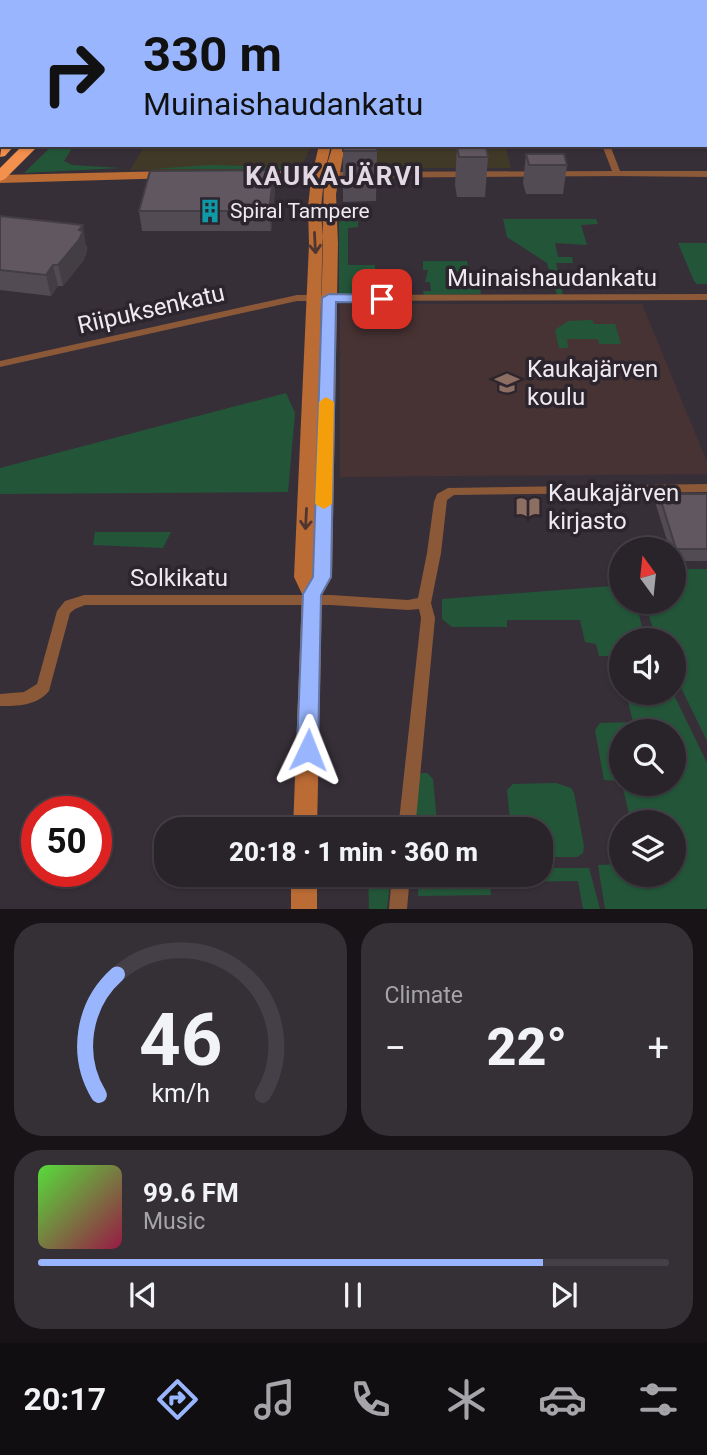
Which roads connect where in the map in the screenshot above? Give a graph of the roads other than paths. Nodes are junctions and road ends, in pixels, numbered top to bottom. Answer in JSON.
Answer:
{"nodes":[{"id":1,"x":30,"y":147,"type":"edge"},
{"id":2,"x":325,"y":147,"type":"edge"},
{"id":3,"x":338,"y":147,"type":"edge"},
{"id":4,"x":607,"y":147,"type":"edge"},
{"id":5,"x":617,"y":174,"type":"junction"},
{"id":6,"x":707,"y":174,"type":"edge"},
{"id":7,"x":183,"y":175,"type":"edge"},
{"id":8,"x":235,"y":175,"type":"edge"},
{"id":9,"x":324,"y":175,"type":"junction"},
{"id":10,"x":0,"y":177,"type":"edge"},
{"id":11,"x":707,"y":297,"type":"edge"},
{"id":12,"x":321,"y":298,"type":"junction"},
{"id":13,"x":0,"y":364,"type":"edge"},
{"id":14,"x":707,"y":488,"type":"edge"},
{"id":15,"x":312,"y":597,"type":"junction"},
{"id":16,"x":424,"y":603,"type":"junction"},
{"id":17,"x":0,"y":700,"type":"edge"},
{"id":18,"x":305,"y":817,"type":"edge"},
{"id":19,"x":407,"y":817,"type":"edge"},
{"id":20,"x":304,"y":887,"type":"edge"},
{"id":21,"x":400,"y":887,"type":"edge"},
{"id":22,"x":304,"y":909,"type":"edge"},
{"id":23,"x":398,"y":909,"type":"edge"}],
"edges":[{"from":1,"to":10,"type":"highway"},
{"from":2,"to":9,"type":"main road"},
{"from":3,"to":9,"type":"main road"},
{"from":4,"to":5,"type":"street"},
{"from":5,"to":6,"type":"street"},
{"from":5,"to":9,"type":"street"},
{"from":7,"to":10,"type":"main road"},
{"from":8,"to":9,"type":"main road"},
{"from":9,"to":12,"type":"main road"},
{"from":11,"to":12,"type":"street","name":"Muinaishaudankatu"},
{"from":12,"to":13,"type":"street","name":"Riipuksenkatu"},
{"from":12,"to":15,"type":"main road"},
{"from":14,"to":16,"type":"street"},
{"from":15,"to":16,"type":"street","name":"Solkikatu"},
{"from":15,"to":17,"type":"street","name":"Solkikatu"},
{"from":15,"to":18,"type":"main road"},
{"from":16,"to":19,"type":"street"},
{"from":20,"to":22,"type":"main road"},
{"from":21,"to":23,"type":"street"}]}
